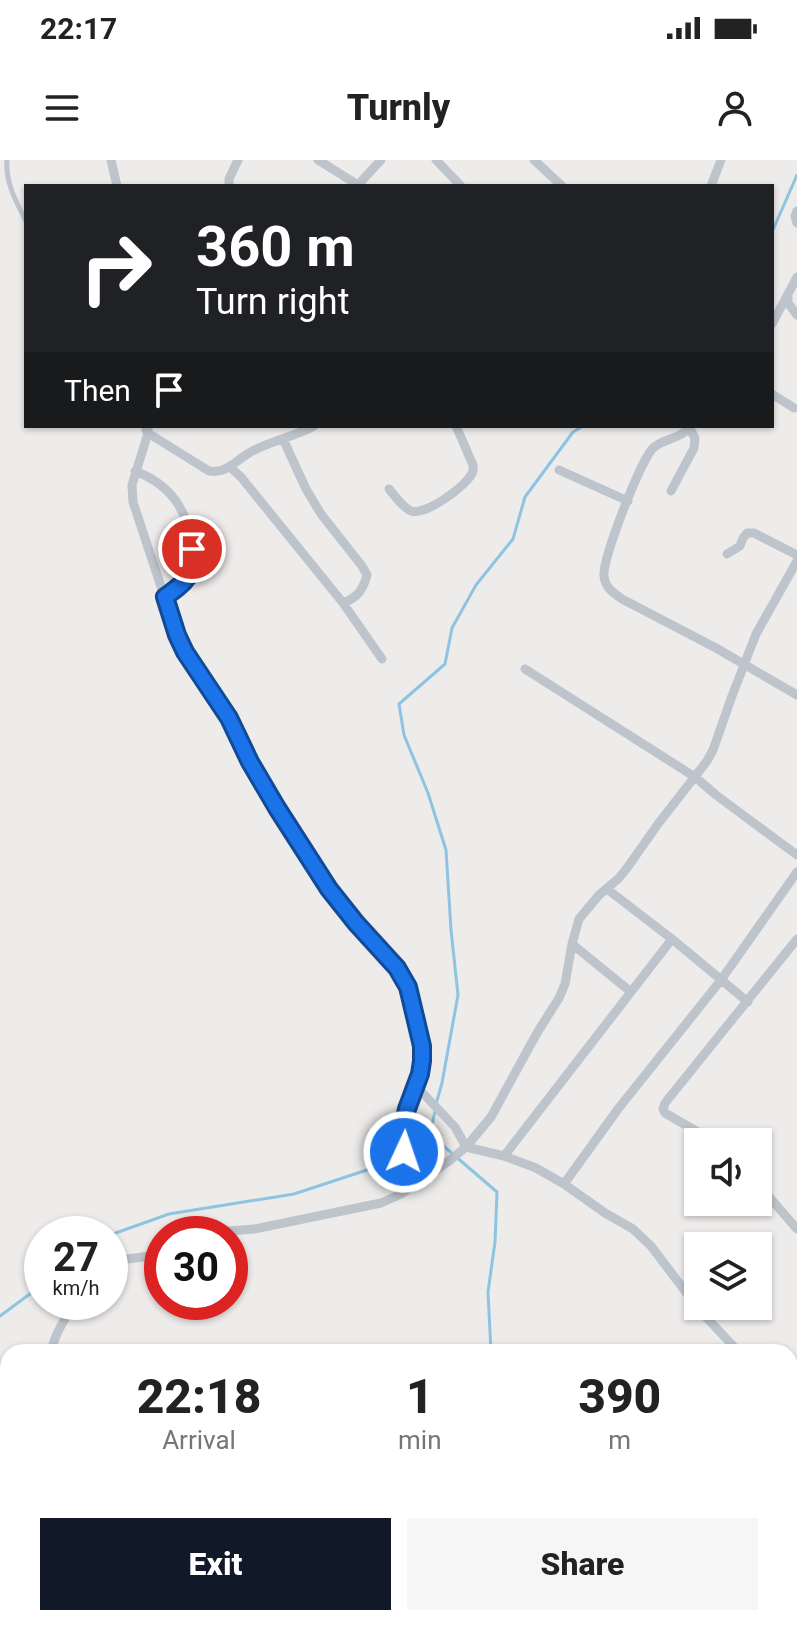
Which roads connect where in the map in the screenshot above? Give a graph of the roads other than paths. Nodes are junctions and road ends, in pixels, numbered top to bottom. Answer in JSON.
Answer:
{"nodes":[{"id":1,"x":7,"y":160,"type":"edge"},
{"id":2,"x":111,"y":160,"type":"edge"},
{"id":3,"x":238,"y":160,"type":"edge"},
{"id":4,"x":318,"y":160,"type":"edge"},
{"id":5,"x":381,"y":160,"type":"edge"},
{"id":6,"x":436,"y":160,"type":"edge"},
{"id":7,"x":534,"y":160,"type":"edge"},
{"id":8,"x":721,"y":160,"type":"edge"},
{"id":9,"x":117,"y":184,"type":"edge"},
{"id":10,"x":229,"y":184,"type":"edge"},
{"id":11,"x":356,"y":184,"type":"edge"},
{"id":12,"x":359,"y":184,"type":"edge"},
{"id":13,"x":459,"y":184,"type":"edge"},
{"id":14,"x":560,"y":184,"type":"edge"},
{"id":15,"x":712,"y":184,"type":"edge"},
{"id":16,"x":797,"y":211,"type":"edge"},
{"id":17,"x":24,"y":217,"type":"edge"},
{"id":18,"x":797,"y":223,"type":"edge"},
{"id":19,"x":797,"y":277,"type":"edge"},
{"id":20,"x":788,"y":295,"type":"junction"},
{"id":21,"x":797,"y":315,"type":"edge"},
{"id":22,"x":774,"y":320,"type":"edge"},
{"id":23,"x":774,"y":395,"type":"edge"},
{"id":24,"x":794,"y":408,"type":"dead end"},
{"id":25,"x":146,"y":428,"type":"edge"},
{"id":26,"x":310,"y":428,"type":"edge"},
{"id":27,"x":459,"y":428,"type":"edge"},
{"id":28,"x":689,"y":428,"type":"edge"},
{"id":29,"x":690,"y":428,"type":"edge"},
{"id":30,"x":283,"y":439,"type":"junction"},
{"id":31,"x":230,"y":467,"type":"junction"},
{"id":32,"x":559,"y":470,"type":"dead end"},
{"id":33,"x":135,"y":471,"type":"junction"},
{"id":34,"x":389,"y":489,"type":"dead end"},
{"id":35,"x":671,"y":491,"type":"dead end"},
{"id":36,"x":628,"y":501,"type":"junction"},
{"id":37,"x":727,"y":554,"type":"dead end"},
{"id":38,"x":797,"y":555,"type":"edge"},
{"id":39,"x":797,"y":561,"type":"edge"},
{"id":40,"x":165,"y":597,"type":"junction"},
{"id":41,"x":343,"y":603,"type":"junction"},
{"id":42,"x":382,"y":659,"type":"dead end"},
{"id":43,"x":744,"y":664,"type":"junction"},
{"id":44,"x":525,"y":669,"type":"dead end"},
{"id":45,"x":797,"y":695,"type":"edge"},
{"id":46,"x":695,"y":777,"type":"junction"},
{"id":47,"x":797,"y":855,"type":"edge"},
{"id":48,"x":797,"y":872,"type":"edge"},
{"id":49,"x":607,"y":889,"type":"junction"},
{"id":50,"x":672,"y":939,"type":"junction"},
{"id":51,"x":797,"y":939,"type":"edge"},
{"id":52,"x":572,"y":944,"type":"junction"},
{"id":53,"x":721,"y":980,"type":"junction"},
{"id":54,"x":631,"y":992,"type":"junction"},
{"id":55,"x":748,"y":1002,"type":"junction"},
{"id":56,"x":416,"y":1086,"type":"junction"},
{"id":57,"x":691,"y":1128,"type":"edge"},
{"id":58,"x":466,"y":1147,"type":"junction"},
{"id":59,"x":504,"y":1156,"type":"junction"},
{"id":60,"x":564,"y":1184,"type":"junction"},
{"id":61,"x":409,"y":1188,"type":"junction"},
{"id":62,"x":772,"y":1200,"type":"edge"},
{"id":63,"x":248,"y":1229,"type":"edge"},
{"id":64,"x":797,"y":1229,"type":"edge"},
{"id":65,"x":65,"y":1320,"type":"edge"},
{"id":66,"x":53,"y":1344,"type":"edge"},
{"id":67,"x":731,"y":1344,"type":"edge"}],
"edges":[{"from":1,"to":17,"type":"lane"},
{"from":2,"to":9,"type":"street"},
{"from":3,"to":10,"type":"street"},
{"from":4,"to":11,"type":"street"},
{"from":5,"to":12,"type":"street"},
{"from":6,"to":13,"type":"street"},
{"from":7,"to":14,"type":"street"},
{"from":8,"to":15,"type":"street"},
{"from":16,"to":18,"type":"street"},
{"from":19,"to":20,"type":"street"},
{"from":20,"to":21,"type":"street"},
{"from":20,"to":22,"type":"street"},
{"from":23,"to":24,"type":"street"},
{"from":25,"to":31,"type":"street"},
{"from":25,"to":33,"type":"street"},
{"from":26,"to":30,"type":"street"},
{"from":27,"to":34,"type":"street"},
{"from":28,"to":36,"type":"street"},
{"from":29,"to":35,"type":"street"},
{"from":30,"to":31,"type":"street"},
{"from":30,"to":41,"type":"street"},
{"from":31,"to":41,"type":"street"},
{"from":32,"to":36,"type":"street"},
{"from":33,"to":40,"type":"street"},
{"from":33,"to":40,"type":"street"},
{"from":36,"to":43,"type":"street"},
{"from":37,"to":38,"type":"street"},
{"from":39,"to":43,"type":"street"},
{"from":40,"to":56,"type":"street"},
{"from":41,"to":42,"type":"street"},
{"from":43,"to":45,"type":"street"},
{"from":43,"to":46,"type":"street"},
{"from":44,"to":46,"type":"street"},
{"from":46,"to":47,"type":"street"},
{"from":46,"to":49,"type":"street"},
{"from":48,"to":53,"type":"street"},
{"from":49,"to":50,"type":"street"},
{"from":49,"to":52,"type":"street"},
{"from":50,"to":53,"type":"street"},
{"from":50,"to":54,"type":"street"},
{"from":51,"to":55,"type":"street"},
{"from":52,"to":54,"type":"street"},
{"from":52,"to":58,"type":"street"},
{"from":53,"to":55,"type":"street"},
{"from":53,"to":60,"type":"street"},
{"from":54,"to":59,"type":"street"},
{"from":55,"to":57,"type":"street"},
{"from":56,"to":58,"type":"street"},
{"from":56,"to":61,"type":"street"},
{"from":58,"to":59,"type":"street"},
{"from":58,"to":61,"type":"street"},
{"from":59,"to":60,"type":"street"},
{"from":60,"to":67,"type":"street"},
{"from":61,"to":63,"type":"street"},
{"from":62,"to":64,"type":"street"},
{"from":65,"to":66,"type":"street"}]}
